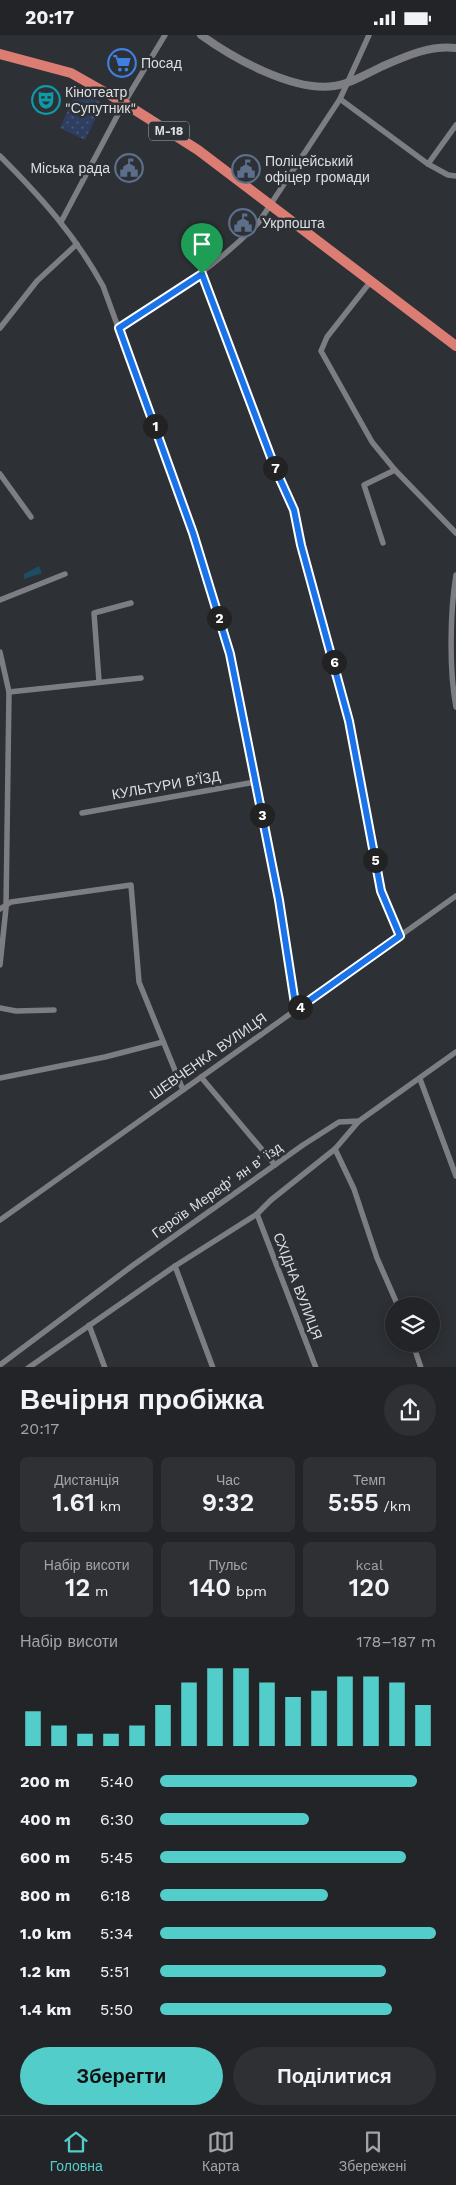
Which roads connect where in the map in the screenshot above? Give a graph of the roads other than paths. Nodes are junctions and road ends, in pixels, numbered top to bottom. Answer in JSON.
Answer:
{"nodes":[{"id":1,"x":165,"y":35,"type":"edge"},
{"id":2,"x":201,"y":35,"type":"edge"},
{"id":3,"x":369,"y":35,"type":"edge"},
{"id":4,"x":212,"y":38,"type":"edge"},
{"id":5,"x":456,"y":48,"type":"edge"},
{"id":6,"x":0,"y":54,"type":"edge"},
{"id":7,"x":350,"y":81,"type":"junction"},
{"id":8,"x":340,"y":99,"type":"junction"},
{"id":9,"x":124,"y":103,"type":"junction"},
{"id":10,"x":456,"y":125,"type":"edge"},
{"id":11,"x":0,"y":156,"type":"edge"},
{"id":12,"x":428,"y":163,"type":"junction"},
{"id":13,"x":456,"y":176,"type":"edge"},
{"id":14,"x":270,"y":205,"type":"junction"},
{"id":15,"x":61,"y":223,"type":"junction"},
{"id":16,"x":77,"y":243,"type":"junction"},
{"id":17,"x":202,"y":274,"type":"junction"},
{"id":18,"x":371,"y":281,"type":"junction"},
{"id":19,"x":119,"y":328,"type":"junction"},
{"id":20,"x":0,"y":329,"type":"edge"},
{"id":21,"x":456,"y":346,"type":"edge"},
{"id":22,"x":395,"y":471,"type":"junction"},
{"id":23,"x":0,"y":475,"type":"edge"},
{"id":24,"x":31,"y":517,"type":"dead end"},
{"id":25,"x":456,"y":533,"type":"edge"},
{"id":26,"x":383,"y":543,"type":"dead end"},
{"id":27,"x":65,"y":574,"type":"dead end"},
{"id":28,"x":456,"y":575,"type":"edge"},
{"id":29,"x":0,"y":600,"type":"edge"},
{"id":30,"x":131,"y":603,"type":"dead end"},
{"id":31,"x":0,"y":652,"type":"edge"},
{"id":32,"x":142,"y":678,"type":"dead end"},
{"id":33,"x":99,"y":681,"type":"junction"},
{"id":34,"x":9,"y":692,"type":"junction"},
{"id":35,"x":456,"y":707,"type":"edge"},
{"id":36,"x":256,"y":782,"type":"junction"},
{"id":37,"x":82,"y":813,"type":"dead end"},
{"id":38,"x":456,"y":896,"type":"edge"},
{"id":39,"x":6,"y":905,"type":"junction"},
{"id":40,"x":0,"y":909,"type":"edge"},
{"id":41,"x":400,"y":936,"type":"junction"},
{"id":42,"x":0,"y":965,"type":"edge"},
{"id":43,"x":0,"y":1008,"type":"edge"},
{"id":44,"x":54,"y":1010,"type":"dead end"},
{"id":45,"x":296,"y":1010,"type":"junction"},
{"id":46,"x":164,"y":1042,"type":"junction"},
{"id":47,"x":456,"y":1053,"type":"edge"},
{"id":48,"x":201,"y":1077,"type":"junction"},
{"id":49,"x":0,"y":1078,"type":"edge"},
{"id":50,"x":420,"y":1079,"type":"junction"},
{"id":51,"x":183,"y":1090,"type":"junction"},
{"id":52,"x":359,"y":1121,"type":"junction"},
{"id":53,"x":335,"y":1149,"type":"junction"},
{"id":54,"x":275,"y":1165,"type":"junction"},
{"id":55,"x":456,"y":1176,"type":"edge"},
{"id":56,"x":257,"y":1215,"type":"junction"},
{"id":57,"x":0,"y":1221,"type":"edge"},
{"id":58,"x":175,"y":1266,"type":"junction"},
{"id":59,"x":394,"y":1297,"type":"edge"},
{"id":60,"x":89,"y":1325,"type":"junction"},
{"id":61,"x":416,"y":1352,"type":"edge"},
{"id":62,"x":0,"y":1365,"type":"edge"},
{"id":63,"x":28,"y":1367,"type":"edge"},
{"id":64,"x":105,"y":1367,"type":"edge"},
{"id":65,"x":213,"y":1367,"type":"edge"},
{"id":66,"x":316,"y":1367,"type":"edge"},
{"id":67,"x":422,"y":1367,"type":"edge"}],
"edges":[{"from":1,"to":9,"type":"street"},
{"from":2,"to":4,"type":"street"},
{"from":3,"to":7,"type":"street"},
{"from":4,"to":7,"type":"street"},
{"from":5,"to":7,"type":"street"},
{"from":6,"to":9,"type":"highway","number":"М-18"},
{"from":7,"to":8,"type":"street"},
{"from":8,"to":12,"type":"street"},
{"from":8,"to":14,"type":"street"},
{"from":9,"to":14,"type":"highway","number":"М-18"},
{"from":9,"to":15,"type":"street"},
{"from":10,"to":12,"type":"street"},
{"from":11,"to":15,"type":"street"},
{"from":12,"to":13,"type":"street"},
{"from":14,"to":17,"type":"street"},
{"from":14,"to":18,"type":"highway","number":"М-18"},
{"from":15,"to":16,"type":"street"},
{"from":16,"to":19,"type":"street"},
{"from":16,"to":20,"type":"street"},
{"from":17,"to":19,"type":"street"},
{"from":17,"to":41,"type":"street"},
{"from":18,"to":21,"type":"highway","number":"М-18"},
{"from":18,"to":22,"type":"street"},
{"from":19,"to":36,"type":"street"},
{"from":22,"to":25,"type":"street"},
{"from":22,"to":26,"type":"street"},
{"from":23,"to":24,"type":"street"},
{"from":27,"to":29,"type":"street"},
{"from":28,"to":35,"type":"street"},
{"from":30,"to":33,"type":"street"},
{"from":31,"to":34,"type":"street"},
{"from":32,"to":33,"type":"street"},
{"from":33,"to":34,"type":"street"},
{"from":34,"to":39,"type":"street"},
{"from":36,"to":37,"type":"street","name":"КУЛЬТУРИ В’ЇЗД"},
{"from":36,"to":45,"type":"street"},
{"from":38,"to":41,"type":"street","name":"ШЕВЧЕНКА ВУЛИЦЯ"},
{"from":39,"to":40,"type":"street"},
{"from":39,"to":42,"type":"street"},
{"from":39,"to":46,"type":"street"},
{"from":41,"to":45,"type":"street","name":"ШЕВЧЕНКА ВУЛИЦЯ"},
{"from":43,"to":44,"type":"street"},
{"from":45,"to":48,"type":"street","name":"ШЕВЧЕНКА ВУЛИЦЯ"},
{"from":46,"to":49,"type":"street"},
{"from":46,"to":51,"type":"street"},
{"from":47,"to":50,"type":"street","name":"Героїв Мерефʼян вʼїзд"},
{"from":48,"to":51,"type":"street","name":"ШЕВЧЕНКА ВУЛИЦЯ"},
{"from":48,"to":54,"type":"street"},
{"from":50,"to":52,"type":"street","name":"Героїв Мерефʼян вʼїзд"},
{"from":50,"to":55,"type":"street"},
{"from":51,"to":57,"type":"street","name":"ШЕВЧЕНКА ВУЛИЦЯ"},
{"from":52,"to":53,"type":"street"},
{"from":52,"to":54,"type":"street","name":"Героїв Мерефʼян вʼїзд"},
{"from":53,"to":56,"type":"street"},
{"from":53,"to":59,"type":"street"},
{"from":54,"to":62,"type":"street","name":"Героїв Мерефʼян вʼїзд"},
{"from":56,"to":58,"type":"street"},
{"from":56,"to":66,"type":"street","name":"СХІДНА ВУЛИЦЯ"},
{"from":58,"to":60,"type":"street"},
{"from":58,"to":65,"type":"street"},
{"from":60,"to":63,"type":"street"},
{"from":60,"to":64,"type":"street"},
{"from":61,"to":67,"type":"street"}]}
